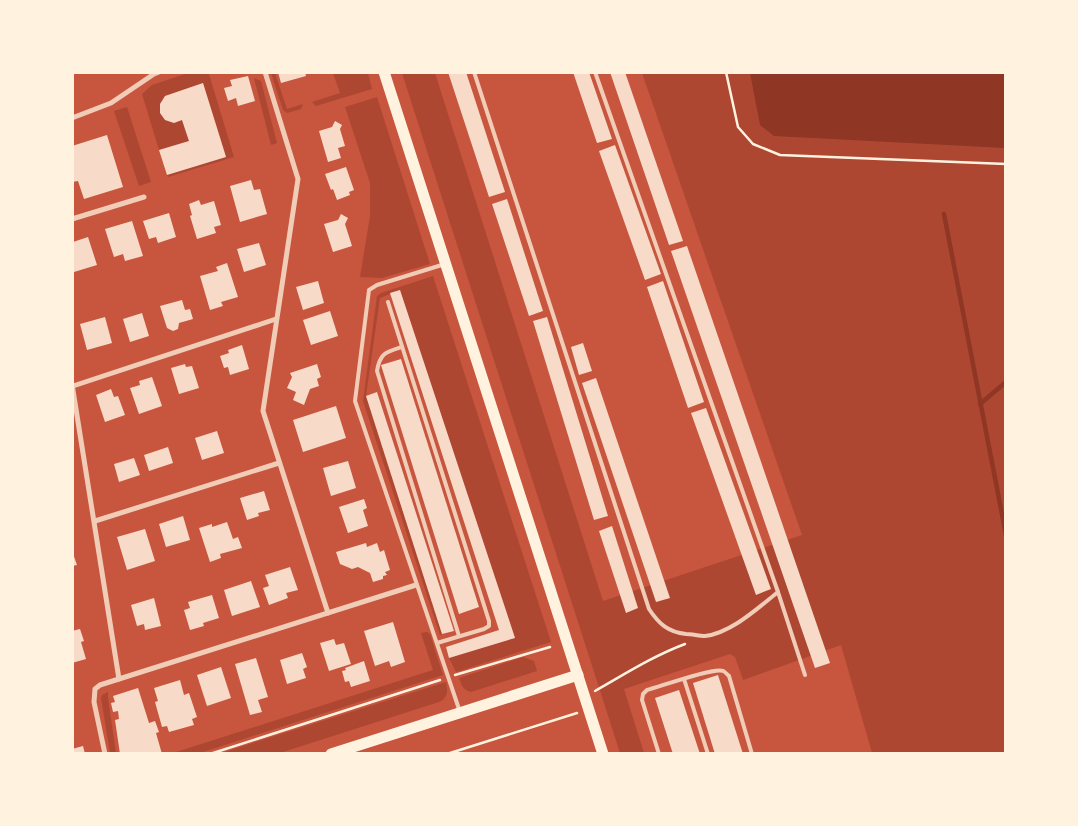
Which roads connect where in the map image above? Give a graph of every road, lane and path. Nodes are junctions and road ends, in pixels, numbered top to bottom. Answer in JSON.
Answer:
{"nodes":[{"id":1,"x":159,"y":72,"type":"edge"},
{"id":2,"x":265,"y":72,"type":"edge"},
{"id":3,"x":384,"y":72,"type":"edge"},
{"id":4,"x":474,"y":72,"type":"edge"},
{"id":5,"x":594,"y":72,"type":"edge"},
{"id":6,"x":726,"y":72,"type":"edge"},
{"id":7,"x":72,"y":118,"type":"edge"},
{"id":8,"x":1006,"y":164,"type":"edge"},
{"id":9,"x":144,"y":197,"type":"dead end"},
{"id":10,"x":72,"y":219,"type":"edge"},
{"id":11,"x":445,"y":264,"type":"junction"},
{"id":12,"x":388,"y":302,"type":"dead end"},
{"id":13,"x":276,"y":319,"type":"junction"},
{"id":14,"x":402,"y":347,"type":"junction"},
{"id":15,"x":73,"y":385,"type":"edge"},
{"id":16,"x":279,"y":464,"type":"junction"},
{"id":17,"x":95,"y":521,"type":"junction"},
{"id":18,"x":416,"y":585,"type":"junction"},
{"id":19,"x":778,"y":592,"type":"junction"},
{"id":20,"x":328,"y":613,"type":"junction"},
{"id":21,"x":459,"y":636,"type":"junction"},
{"id":22,"x":706,"y":636,"type":"junction"},
{"id":23,"x":438,"y":643,"type":"junction"},
{"id":24,"x":550,"y":647,"type":"dead end"},
{"id":25,"x":805,"y":674,"type":"dead end"},
{"id":26,"x":578,"y":675,"type":"junction"},
{"id":27,"x":449,"y":677,"type":"junction"},
{"id":28,"x":684,"y":678,"type":"junction"},
{"id":29,"x":118,"y":679,"type":"junction"},
{"id":30,"x":584,"y":697,"type":"junction"},
{"id":31,"x":588,"y":709,"type":"junction"},
{"id":32,"x":460,"y":712,"type":"junction"},
{"id":33,"x":105,"y":754,"type":"edge"},
{"id":34,"x":210,"y":754,"type":"edge"},
{"id":35,"x":331,"y":754,"type":"edge"},
{"id":36,"x":447,"y":754,"type":"edge"},
{"id":37,"x":602,"y":754,"type":"edge"},
{"id":38,"x":659,"y":754,"type":"edge"},
{"id":39,"x":708,"y":754,"type":"edge"},
{"id":40,"x":752,"y":754,"type":"edge"}],
"edges":[{"from":1,"to":7,"type":"street"},
{"from":2,"to":13,"type":"street"},
{"from":3,"to":11,"type":"main road"},
{"from":4,"to":22,"type":"lane"},
{"from":5,"to":19,"type":"lane"},
{"from":6,"to":8,"type":"path"},
{"from":9,"to":10,"type":"street"},
{"from":11,"to":18,"type":"lane"},
{"from":11,"to":26,"type":"main road"},
{"from":12,"to":14,"type":"lane"},
{"from":13,"to":15,"type":"street"},
{"from":13,"to":16,"type":"street"},
{"from":14,"to":21,"type":"lane"},
{"from":14,"to":21,"type":"lane"},
{"from":15,"to":17,"type":"street"},
{"from":16,"to":17,"type":"street"},
{"from":16,"to":20,"type":"street"},
{"from":17,"to":29,"type":"street"},
{"from":18,"to":20,"type":"street"},
{"from":18,"to":23,"type":"lane"},
{"from":19,"to":22,"type":"lane"},
{"from":19,"to":25,"type":"lane"},
{"from":20,"to":29,"type":"street"},
{"from":21,"to":23,"type":"lane"},
{"from":22,"to":30,"type":"path"},
{"from":23,"to":27,"type":"lane"},
{"from":24,"to":27,"type":"path"},
{"from":26,"to":30,"type":"main road"},
{"from":26,"to":32,"type":"main road"},
{"from":27,"to":32,"type":"lane"},
{"from":27,"to":34,"type":"path"},
{"from":28,"to":38,"type":"lane"},
{"from":28,"to":39,"type":"lane"},
{"from":28,"to":40,"type":"lane"},
{"from":29,"to":33,"type":"street"},
{"from":30,"to":31,"type":"main road"},
{"from":31,"to":36,"type":"path"},
{"from":31,"to":37,"type":"main road"},
{"from":32,"to":35,"type":"main road"}]}
